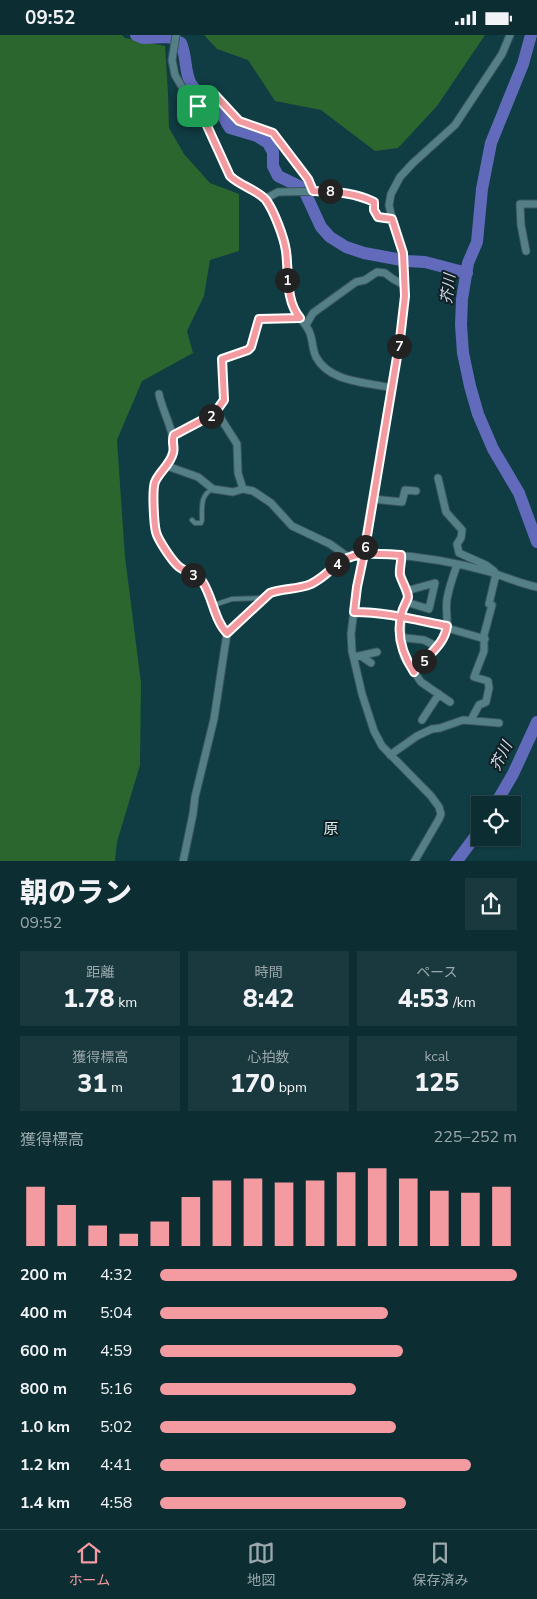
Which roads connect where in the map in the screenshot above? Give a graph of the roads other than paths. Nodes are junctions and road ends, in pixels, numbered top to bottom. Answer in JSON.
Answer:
{"nodes":[{"id":1,"x":176,"y":35,"type":"edge"},
{"id":2,"x":510,"y":35,"type":"edge"},
{"id":3,"x":200,"y":104,"type":"junction"},
{"id":4,"x":312,"y":191,"type":"junction"},
{"id":5,"x":265,"y":199,"type":"junction"},
{"id":6,"x":537,"y":204,"type":"edge"},
{"id":7,"x":392,"y":219,"type":"junction"},
{"id":8,"x":526,"y":251,"type":"dead end"},
{"id":9,"x":404,"y":285,"type":"junction"},
{"id":10,"x":300,"y":318,"type":"junction"},
{"id":11,"x":306,"y":325,"type":"junction"},
{"id":12,"x":392,"y":388,"type":"junction"},
{"id":13,"x":159,"y":394,"type":"dead end"},
{"id":14,"x":216,"y":411,"type":"junction"},
{"id":15,"x":172,"y":438,"type":"junction"},
{"id":16,"x":167,"y":466,"type":"junction"},
{"id":17,"x":438,"y":479,"type":"dead end"},
{"id":18,"x":213,"y":489,"type":"junction"},
{"id":19,"x":243,"y":489,"type":"junction"},
{"id":20,"x":416,"y":491,"type":"dead end"},
{"id":21,"x":373,"y":499,"type":"junction"},
{"id":22,"x":192,"y":520,"type":"dead end"},
{"id":23,"x":364,"y":554,"type":"junction"},
{"id":24,"x":401,"y":555,"type":"junction"},
{"id":25,"x":348,"y":557,"type":"junction"},
{"id":26,"x":456,"y":565,"type":"junction"},
{"id":27,"x":498,"y":575,"type":"junction"},
{"id":28,"x":537,"y":587,"type":"edge"},
{"id":29,"x":406,"y":591,"type":"junction"},
{"id":30,"x":264,"y":597,"type":"junction"},
{"id":31,"x":406,"y":602,"type":"junction"},
{"id":32,"x":214,"y":605,"type":"junction"},
{"id":33,"x":354,"y":612,"type":"junction"},
{"id":34,"x":401,"y":617,"type":"junction"},
{"id":35,"x":447,"y":627,"type":"junction"},
{"id":36,"x":227,"y":633,"type":"junction"},
{"id":37,"x":401,"y":636,"type":"junction"},
{"id":38,"x":484,"y":639,"type":"junction"},
{"id":39,"x":438,"y":647,"type":"junction"},
{"id":40,"x":377,"y":652,"type":"dead end"},
{"id":41,"x":358,"y":656,"type":"junction"},
{"id":42,"x":371,"y":663,"type":"dead end"},
{"id":43,"x":414,"y":672,"type":"junction"},
{"id":44,"x":439,"y":695,"type":"junction"},
{"id":45,"x":450,"y":702,"type":"dead end"},
{"id":46,"x":422,"y":720,"type":"dead end"},
{"id":47,"x":470,"y":720,"type":"junction"},
{"id":48,"x":499,"y":723,"type":"dead end"},
{"id":49,"x":390,"y":755,"type":"junction"},
{"id":50,"x":183,"y":861,"type":"edge"},
{"id":51,"x":414,"y":861,"type":"edge"}],
"edges":[{"from":1,"to":3,"type":"street"},
{"from":2,"to":7,"type":"street"},
{"from":3,"to":4,"type":"street"},
{"from":3,"to":5,"type":"street"},
{"from":4,"to":5,"type":"street"},
{"from":4,"to":7,"type":"street"},
{"from":5,"to":10,"type":"street"},
{"from":6,"to":8,"type":"street"},
{"from":7,"to":9,"type":"street"},
{"from":9,"to":11,"type":"street"},
{"from":9,"to":12,"type":"street"},
{"from":10,"to":11,"type":"street"},
{"from":10,"to":14,"type":"street"},
{"from":11,"to":12,"type":"street"},
{"from":12,"to":21,"type":"street"},
{"from":13,"to":15,"type":"street"},
{"from":14,"to":15,"type":"street"},
{"from":14,"to":19,"type":"street"},
{"from":15,"to":16,"type":"street"},
{"from":16,"to":18,"type":"street"},
{"from":16,"to":32,"type":"street"},
{"from":17,"to":27,"type":"street"},
{"from":18,"to":19,"type":"street"},
{"from":18,"to":22,"type":"lane"},
{"from":19,"to":25,"type":"street"},
{"from":20,"to":21,"type":"street"},
{"from":21,"to":23,"type":"street"},
{"from":23,"to":24,"type":"street"},
{"from":23,"to":25,"type":"street"},
{"from":23,"to":33,"type":"street"},
{"from":24,"to":26,"type":"street"},
{"from":24,"to":29,"type":"street"},
{"from":25,"to":30,"type":"street"},
{"from":26,"to":27,"type":"street"},
{"from":26,"to":35,"type":"street"},
{"from":27,"to":28,"type":"street"},
{"from":27,"to":38,"type":"street"},
{"from":29,"to":31,"type":"street"},
{"from":29,"to":31,"type":"street"},
{"from":30,"to":32,"type":"lane"},
{"from":30,"to":36,"type":"street"},
{"from":31,"to":34,"type":"street"},
{"from":32,"to":36,"type":"street"},
{"from":33,"to":34,"type":"street"},
{"from":33,"to":41,"type":"street"},
{"from":34,"to":35,"type":"street"},
{"from":34,"to":37,"type":"street"},
{"from":35,"to":38,"type":"street"},
{"from":35,"to":39,"type":"street"},
{"from":36,"to":50,"type":"street"},
{"from":37,"to":39,"type":"street"},
{"from":37,"to":43,"type":"street"},
{"from":38,"to":47,"type":"street"},
{"from":39,"to":43,"type":"street"},
{"from":40,"to":41,"type":"street"},
{"from":41,"to":42,"type":"street"},
{"from":41,"to":49,"type":"street"},
{"from":43,"to":44,"type":"street"},
{"from":44,"to":45,"type":"street"},
{"from":44,"to":46,"type":"street"},
{"from":47,"to":48,"type":"street"},
{"from":47,"to":49,"type":"street"},
{"from":49,"to":51,"type":"street"}]}
